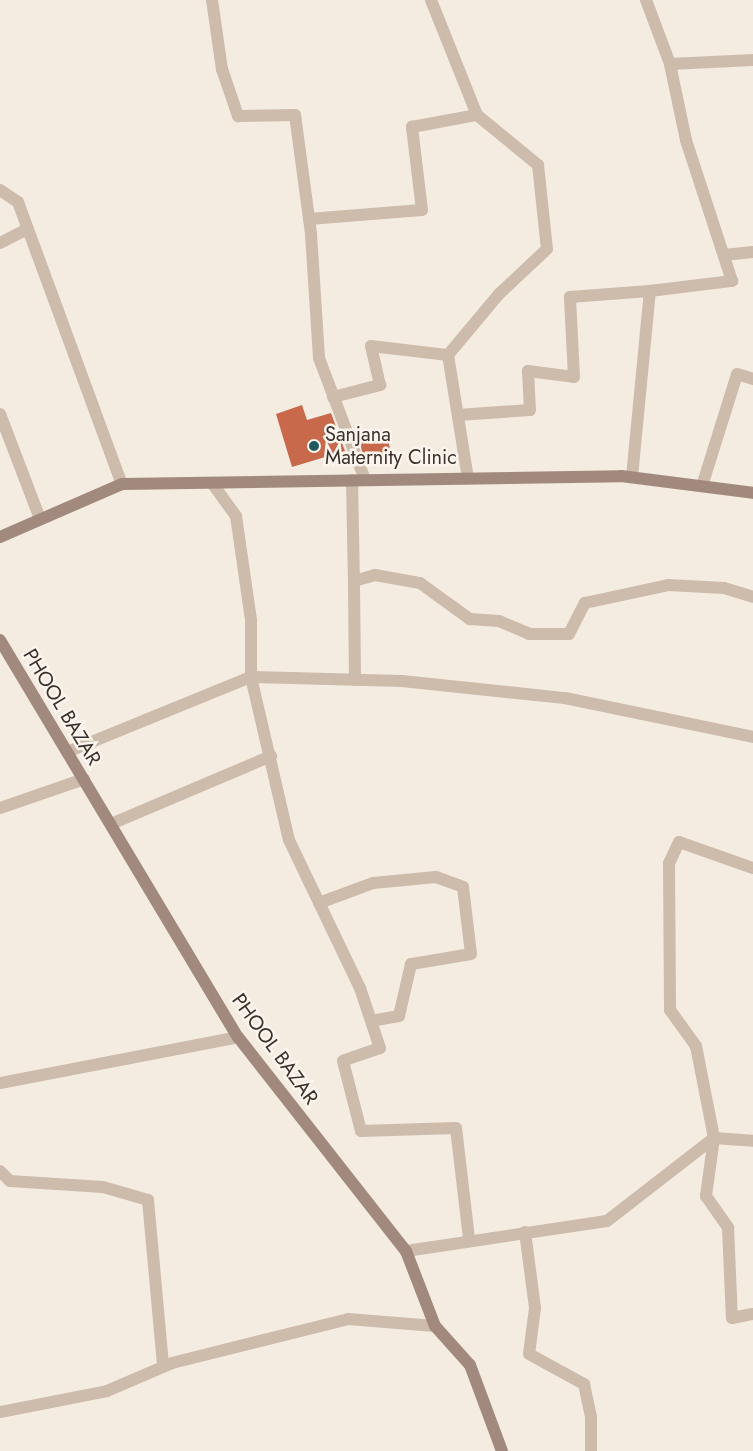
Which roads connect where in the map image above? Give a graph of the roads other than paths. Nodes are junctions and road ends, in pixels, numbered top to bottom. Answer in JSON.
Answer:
{"nodes":[{"id":1,"x":212,"y":0,"type":"edge"},
{"id":2,"x":431,"y":0,"type":"edge"},
{"id":3,"x":646,"y":0,"type":"edge"},
{"id":4,"x":753,"y":60,"type":"edge"},
{"id":5,"x":670,"y":64,"type":"junction"},
{"id":6,"x":477,"y":115,"type":"junction"},
{"id":7,"x":0,"y":190,"type":"edge"},
{"id":8,"x":309,"y":219,"type":"junction"},
{"id":9,"x":28,"y":229,"type":"junction"},
{"id":10,"x":0,"y":243,"type":"edge"},
{"id":11,"x":753,"y":252,"type":"edge"},
{"id":12,"x":724,"y":255,"type":"junction"},
{"id":13,"x":650,"y":292,"type":"junction"},
{"id":14,"x":448,"y":355,"type":"junction"},
{"id":15,"x":753,"y":379,"type":"edge"},
{"id":16,"x":333,"y":397,"type":"junction"},
{"id":17,"x":0,"y":414,"type":"edge"},
{"id":18,"x":458,"y":415,"type":"junction"},
{"id":19,"x":632,"y":477,"type":"junction"},
{"id":20,"x":468,"y":478,"type":"junction"},
{"id":21,"x":359,"y":480,"type":"junction"},
{"id":22,"x":212,"y":483,"type":"junction"},
{"id":23,"x":122,"y":484,"type":"junction"},
{"id":24,"x":702,"y":486,"type":"junction"},
{"id":25,"x":753,"y":493,"type":"edge"},
{"id":26,"x":40,"y":519,"type":"junction"},
{"id":27,"x":0,"y":537,"type":"edge"},
{"id":28,"x":354,"y":581,"type":"junction"},
{"id":29,"x":753,"y":597,"type":"edge"},
{"id":30,"x":0,"y":640,"type":"edge"},
{"id":31,"x":251,"y":677,"type":"junction"},
{"id":32,"x":355,"y":680,"type":"junction"},
{"id":33,"x":753,"y":736,"type":"edge"},
{"id":34,"x":67,"y":752,"type":"junction"},
{"id":35,"x":271,"y":756,"type":"junction"},
{"id":36,"x":84,"y":779,"type":"junction"},
{"id":37,"x":0,"y":808,"type":"edge"},
{"id":38,"x":111,"y":824,"type":"junction"},
{"id":39,"x":753,"y":868,"type":"edge"},
{"id":40,"x":318,"y":903,"type":"junction"},
{"id":41,"x":371,"y":1021,"type":"junction"},
{"id":42,"x":238,"y":1037,"type":"junction"},
{"id":43,"x":0,"y":1083,"type":"edge"},
{"id":44,"x":714,"y":1138,"type":"junction"},
{"id":45,"x":753,"y":1141,"type":"edge"},
{"id":46,"x":0,"y":1171,"type":"edge"},
{"id":47,"x":525,"y":1232,"type":"junction"},
{"id":48,"x":469,"y":1239,"type":"junction"},
{"id":49,"x":406,"y":1251,"type":"junction"},
{"id":50,"x":753,"y":1314,"type":"edge"},
{"id":51,"x":435,"y":1326,"type":"junction"},
{"id":52,"x":163,"y":1366,"type":"junction"},
{"id":53,"x":0,"y":1412,"type":"edge"},
{"id":54,"x":502,"y":1451,"type":"edge"},
{"id":55,"x":591,"y":1451,"type":"edge"}],
"edges":[{"from":1,"to":8,"type":"street"},
{"from":2,"to":6,"type":"street"},
{"from":3,"to":5,"type":"street"},
{"from":4,"to":5,"type":"street"},
{"from":5,"to":12,"type":"street"},
{"from":6,"to":8,"type":"street"},
{"from":6,"to":14,"type":"street"},
{"from":7,"to":9,"type":"street"},
{"from":8,"to":16,"type":"street"},
{"from":9,"to":10,"type":"street"},
{"from":9,"to":23,"type":"street"},
{"from":11,"to":12,"type":"street"},
{"from":12,"to":13,"type":"street"},
{"from":13,"to":18,"type":"street"},
{"from":13,"to":19,"type":"street"},
{"from":14,"to":16,"type":"street"},
{"from":14,"to":18,"type":"street"},
{"from":15,"to":24,"type":"street"},
{"from":16,"to":21,"type":"street"},
{"from":17,"to":26,"type":"street"},
{"from":18,"to":20,"type":"street"},
{"from":19,"to":20,"type":"street"},
{"from":19,"to":24,"type":"street"},
{"from":20,"to":21,"type":"street"},
{"from":21,"to":22,"type":"street"},
{"from":21,"to":28,"type":"street"},
{"from":22,"to":23,"type":"street"},
{"from":22,"to":31,"type":"street"},
{"from":23,"to":26,"type":"street"},
{"from":24,"to":25,"type":"street"},
{"from":26,"to":27,"type":"street"},
{"from":28,"to":29,"type":"street"},
{"from":28,"to":32,"type":"street"},
{"from":30,"to":34,"type":"street","name":"PHOOL BAZAR"},
{"from":31,"to":32,"type":"street"},
{"from":31,"to":34,"type":"street"},
{"from":31,"to":35,"type":"street"},
{"from":32,"to":33,"type":"street"},
{"from":34,"to":36,"type":"street","name":"PHOOL BAZAR"},
{"from":35,"to":38,"type":"street"},
{"from":35,"to":40,"type":"street"},
{"from":36,"to":37,"type":"street"},
{"from":36,"to":38,"type":"street","name":"PHOOL BAZAR"},
{"from":38,"to":42,"type":"street","name":"PHOOL BAZAR"},
{"from":39,"to":44,"type":"street"},
{"from":40,"to":41,"type":"street"},
{"from":40,"to":41,"type":"street"},
{"from":41,"to":48,"type":"street"},
{"from":42,"to":43,"type":"street"},
{"from":42,"to":49,"type":"street","name":"PHOOL BAZAR"},
{"from":44,"to":45,"type":"street"},
{"from":44,"to":47,"type":"street"},
{"from":44,"to":50,"type":"street"},
{"from":46,"to":52,"type":"street"},
{"from":47,"to":48,"type":"street"},
{"from":47,"to":55,"type":"street"},
{"from":48,"to":49,"type":"street"},
{"from":49,"to":51,"type":"street","name":"PHOOL BAZAR"},
{"from":51,"to":52,"type":"street"},
{"from":51,"to":54,"type":"street","name":"PHOOL BAZAR"},
{"from":52,"to":53,"type":"street"}]}
